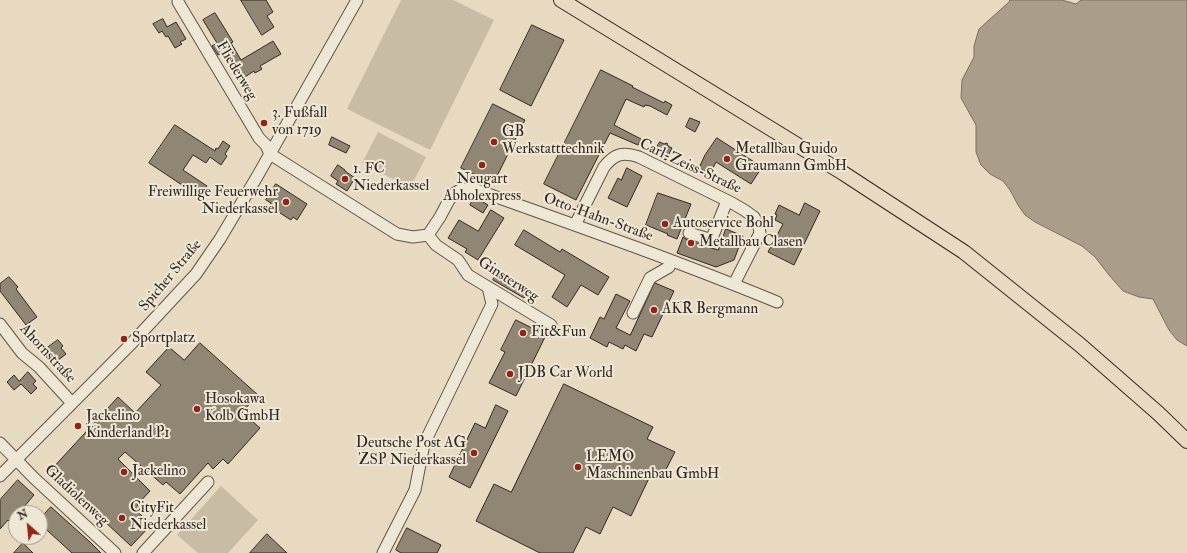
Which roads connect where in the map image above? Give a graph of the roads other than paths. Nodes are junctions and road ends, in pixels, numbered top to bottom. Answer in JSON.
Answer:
{"nodes":[{"id":1,"x":357,"y":0,"type":"edge"},
{"id":2,"x":562,"y":0,"type":"edge"},
{"id":3,"x":178,"y":2,"type":"dead end"},
{"id":4,"x":270,"y":154,"type":"junction"},
{"id":5,"x":727,"y":201,"type":"junction"},
{"id":6,"x":575,"y":225,"type":"junction"},
{"id":7,"x":689,"y":233,"type":"dead end"},
{"id":8,"x":428,"y":235,"type":"junction"},
{"id":9,"x":671,"y":261,"type":"junction"},
{"id":10,"x":734,"y":284,"type":"junction"},
{"id":11,"x":488,"y":287,"type":"junction"},
{"id":12,"x":777,"y":302,"type":"dead end"},
{"id":13,"x":633,"y":313,"type":"dead end"},
{"id":14,"x":0,"y":324,"type":"edge"},
{"id":15,"x":551,"y":325,"type":"dead end"},
{"id":16,"x":72,"y":403,"type":"junction"},
{"id":17,"x":1187,"y":441,"type":"edge"},
{"id":18,"x":0,"y":443,"type":"edge"},
{"id":19,"x":16,"y":459,"type":"junction"},
{"id":20,"x":0,"y":476,"type":"edge"},
{"id":21,"x":208,"y":482,"type":"dead end"},
{"id":22,"x":115,"y":553,"type":"edge"},
{"id":23,"x":143,"y":553,"type":"edge"},
{"id":24,"x":383,"y":553,"type":"edge"}],
"edges":[{"from":1,"to":4,"type":"street","name":"Spicher Straße"},
{"from":2,"to":17,"type":"main road"},
{"from":3,"to":4,"type":"street","name":"Fliederweg"},
{"from":4,"to":8,"type":"street"},
{"from":4,"to":16,"type":"street","name":"Spicher Straße"},
{"from":5,"to":6,"type":"street","name":"Carl-Zeiss-Straße"},
{"from":5,"to":7,"type":"street"},
{"from":5,"to":10,"type":"street","name":"Carl-Zeiss-Straße"},
{"from":6,"to":8,"type":"street","name":"Otto-Hahn-Straße"},
{"from":6,"to":9,"type":"street","name":"Otto-Hahn-Straße"},
{"from":8,"to":11,"type":"street","name":"Ginsterweg"},
{"from":9,"to":10,"type":"street","name":"Otto-Hahn-Straße"},
{"from":9,"to":13,"type":"street"},
{"from":10,"to":12,"type":"street","name":"Otto-Hahn-Straße"},
{"from":11,"to":15,"type":"street","name":"Ginsterweg"},
{"from":11,"to":24,"type":"street"},
{"from":14,"to":16,"type":"street","name":"Ahornstraße"},
{"from":16,"to":19,"type":"street","name":"Spicher Straße"},
{"from":18,"to":19,"type":"street","name":"Gladiolenweg"},
{"from":19,"to":20,"type":"street","name":"Spicher Straße"},
{"from":19,"to":22,"type":"street","name":"Gladiolenweg"},
{"from":21,"to":23,"type":"street"}]}
